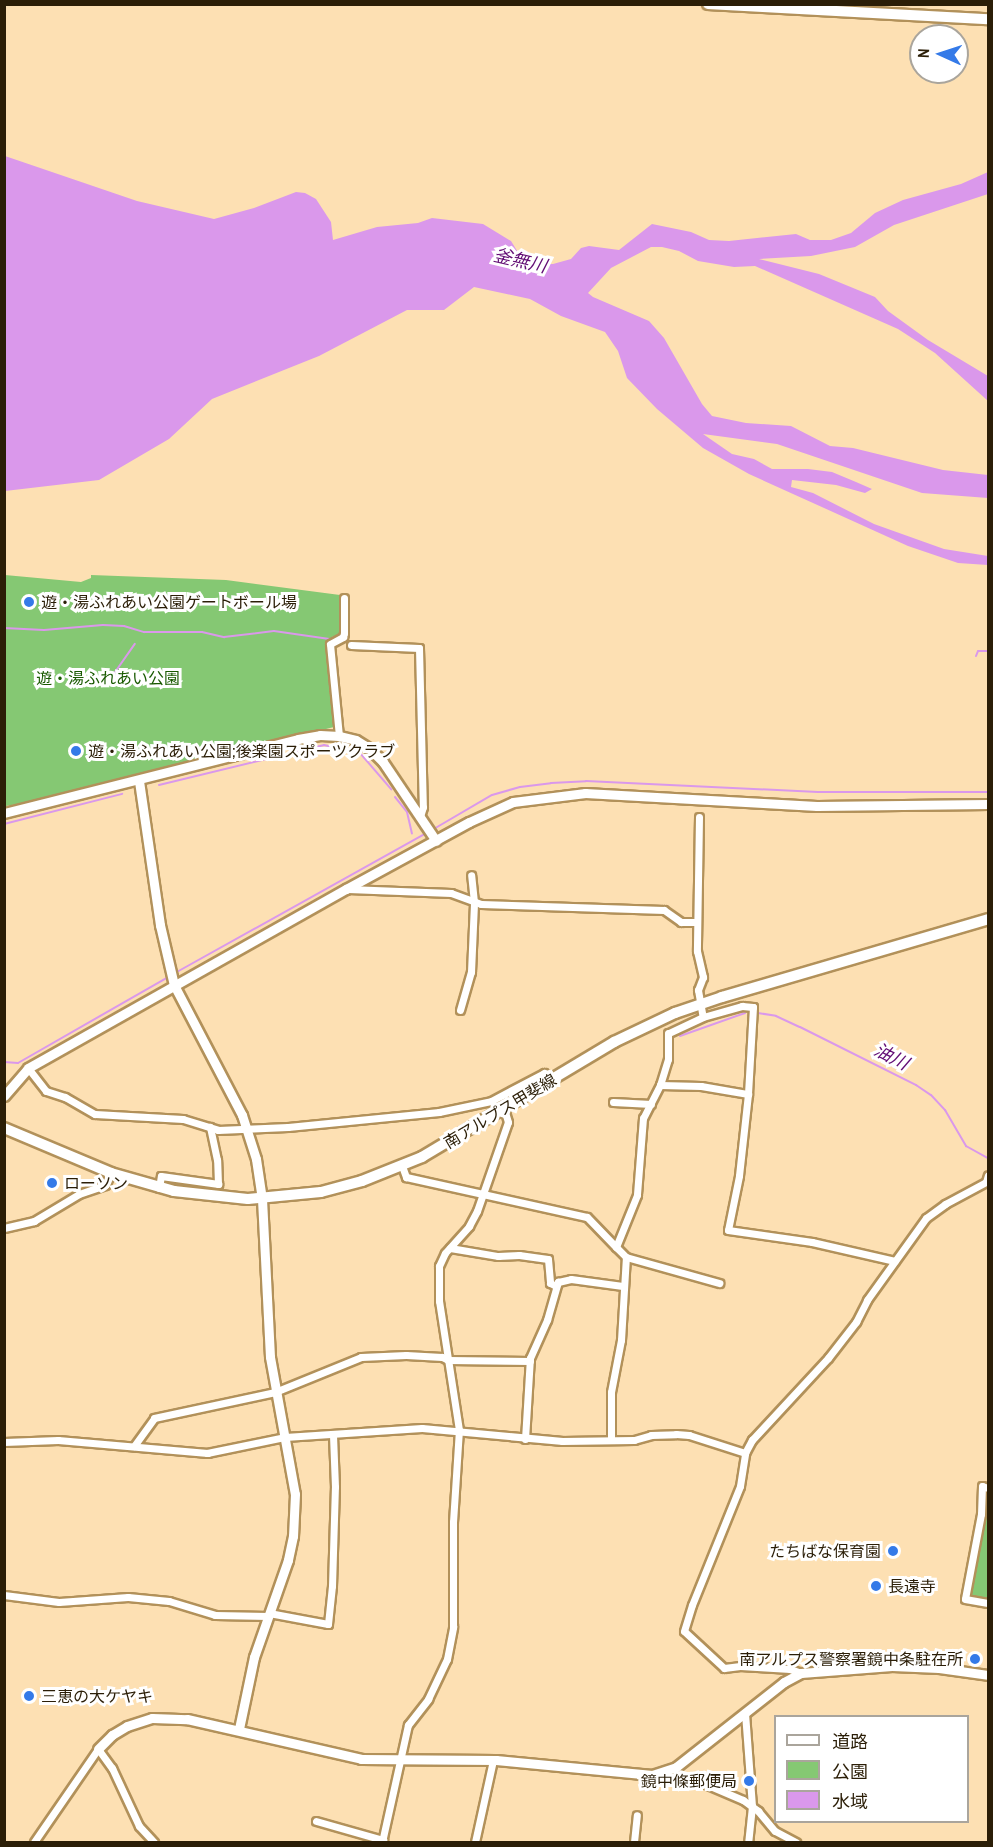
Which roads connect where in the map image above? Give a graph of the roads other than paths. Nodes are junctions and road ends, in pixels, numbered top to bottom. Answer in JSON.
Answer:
{"nodes":[{"id":1,"x":708,"y":4,"type":"edge"},
{"id":2,"x":988,"y":19,"type":"edge"},
{"id":3,"x":344,"y":598,"type":"dead end"},
{"id":4,"x":351,"y":645,"type":"dead end"},
{"id":5,"x":339,"y":736,"type":"junction"},
{"id":6,"x":139,"y":781,"type":"junction"},
{"id":7,"x":988,"y":804,"type":"edge"},
{"id":8,"x":4,"y":813,"type":"edge"},
{"id":9,"x":420,"y":816,"type":"junction"},
{"id":10,"x":699,"y":817,"type":"dead end"},
{"id":11,"x":436,"y":841,"type":"junction"},
{"id":12,"x":471,"y":875,"type":"dead end"},
{"id":13,"x":346,"y":889,"type":"junction"},
{"id":14,"x":474,"y":902,"type":"junction"},
{"id":15,"x":988,"y":920,"type":"edge"},
{"id":16,"x":696,"y":922,"type":"junction"},
{"id":17,"x":174,"y":985,"type":"junction"},
{"id":18,"x":701,"y":1004,"type":"junction"},
{"id":19,"x":460,"y":1010,"type":"dead end"},
{"id":20,"x":703,"y":1017,"type":"junction"},
{"id":21,"x":28,"y":1068,"type":"junction"},
{"id":22,"x":549,"y":1082,"type":"junction"},
{"id":23,"x":660,"y":1085,"type":"junction"},
{"id":24,"x":748,"y":1094,"type":"junction"},
{"id":25,"x":4,"y":1096,"type":"edge"},
{"id":26,"x":613,"y":1102,"type":"dead end"},
{"id":27,"x":651,"y":1104,"type":"junction"},
{"id":28,"x":504,"y":1109,"type":"junction"},
{"id":29,"x":210,"y":1127,"type":"junction"},
{"id":30,"x":4,"y":1128,"type":"edge"},
{"id":31,"x":248,"y":1129,"type":"junction"},
{"id":32,"x":402,"y":1166,"type":"junction"},
{"id":33,"x":111,"y":1173,"type":"junction"},
{"id":34,"x":988,"y":1175,"type":"edge"},
{"id":35,"x":159,"y":1188,"type":"junction"},
{"id":36,"x":483,"y":1195,"type":"junction"},
{"id":37,"x":262,"y":1199,"type":"junction"},
{"id":38,"x":4,"y":1228,"type":"edge"},
{"id":39,"x":616,"y":1247,"type":"junction"},
{"id":40,"x":450,"y":1248,"type":"junction"},
{"id":41,"x":626,"y":1257,"type":"junction"},
{"id":42,"x":895,"y":1262,"type":"junction"},
{"id":43,"x":719,"y":1283,"type":"dead end"},
{"id":44,"x":556,"y":1286,"type":"junction"},
{"id":45,"x":623,"y":1286,"type":"junction"},
{"id":46,"x":448,"y":1360,"type":"junction"},
{"id":47,"x":530,"y":1361,"type":"junction"},
{"id":48,"x":275,"y":1392,"type":"junction"},
{"id":49,"x":459,"y":1430,"type":"junction"},
{"id":50,"x":333,"y":1434,"type":"junction"},
{"id":51,"x":285,"y":1437,"type":"junction"},
{"id":52,"x":525,"y":1439,"type":"junction"},
{"id":53,"x":611,"y":1440,"type":"junction"},
{"id":54,"x":4,"y":1442,"type":"edge"},
{"id":55,"x":134,"y":1446,"type":"junction"},
{"id":56,"x":745,"y":1453,"type":"junction"},
{"id":57,"x":988,"y":1488,"type":"edge"},
{"id":58,"x":4,"y":1595,"type":"edge"},
{"id":59,"x":988,"y":1603,"type":"edge"},
{"id":60,"x":268,"y":1615,"type":"junction"},
{"id":61,"x":801,"y":1673,"type":"junction"},
{"id":62,"x":988,"y":1675,"type":"edge"},
{"id":63,"x":745,"y":1713,"type":"junction"},
{"id":64,"x":239,"y":1729,"type":"junction"},
{"id":65,"x":98,"y":1749,"type":"junction"},
{"id":66,"x":401,"y":1760,"type":"junction"},
{"id":67,"x":493,"y":1760,"type":"junction"},
{"id":68,"x":665,"y":1773,"type":"junction"},
{"id":69,"x":752,"y":1806,"type":"junction"},
{"id":70,"x":637,"y":1815,"type":"dead end"},
{"id":71,"x":316,"y":1821,"type":"dead end"},
{"id":72,"x":382,"y":1841,"type":"edge"},
{"id":73,"x":34,"y":1842,"type":"edge"},
{"id":74,"x":154,"y":1842,"type":"edge"},
{"id":75,"x":475,"y":1842,"type":"edge"},
{"id":76,"x":634,"y":1842,"type":"edge"},
{"id":77,"x":748,"y":1842,"type":"edge"},
{"id":78,"x":796,"y":1842,"type":"edge"}],
"edges":[{"from":1,"to":2,"type":"main road"},
{"from":3,"to":5,"type":"street"},
{"from":4,"to":9,"type":"street"},
{"from":5,"to":6,"type":"street"},
{"from":5,"to":9,"type":"street"},
{"from":6,"to":8,"type":"street"},
{"from":6,"to":17,"type":"street"},
{"from":7,"to":11,"type":"street"},
{"from":9,"to":11,"type":"street"},
{"from":10,"to":16,"type":"street"},
{"from":11,"to":13,"type":"street"},
{"from":12,"to":14,"type":"street"},
{"from":13,"to":14,"type":"street"},
{"from":13,"to":17,"type":"street"},
{"from":14,"to":16,"type":"street"},
{"from":14,"to":19,"type":"street"},
{"from":15,"to":18,"type":"main road","name":"南アルプス甲斐線"},
{"from":16,"to":18,"type":"street"},
{"from":17,"to":21,"type":"street"},
{"from":17,"to":31,"type":"street"},
{"from":18,"to":20,"type":"street"},
{"from":18,"to":22,"type":"main road","name":"南アルプス甲斐線"},
{"from":20,"to":23,"type":"street"},
{"from":20,"to":24,"type":"street"},
{"from":21,"to":25,"type":"street"},
{"from":21,"to":29,"type":"street"},
{"from":22,"to":28,"type":"main road","name":"南アルプス甲斐線"},
{"from":22,"to":31,"type":"street"},
{"from":23,"to":24,"type":"street"},
{"from":23,"to":27,"type":"street"},
{"from":24,"to":42,"type":"street"},
{"from":26,"to":27,"type":"street"},
{"from":27,"to":39,"type":"street"},
{"from":28,"to":32,"type":"main road","name":"南アルプス甲斐線"},
{"from":28,"to":36,"type":"street"},
{"from":29,"to":31,"type":"street"},
{"from":29,"to":35,"type":"street"},
{"from":30,"to":33,"type":"main road","name":"南アルプス甲斐線"},
{"from":31,"to":37,"type":"street"},
{"from":32,"to":36,"type":"street"},
{"from":32,"to":37,"type":"main road","name":"南アルプス甲斐線"},
{"from":33,"to":35,"type":"main road","name":"南アルプス甲斐線"},
{"from":33,"to":38,"type":"street"},
{"from":34,"to":42,"type":"street"},
{"from":35,"to":37,"type":"main road","name":"南アルプス甲斐線"},
{"from":36,"to":39,"type":"street"},
{"from":36,"to":40,"type":"street"},
{"from":37,"to":48,"type":"street"},
{"from":39,"to":41,"type":"street"},
{"from":40,"to":44,"type":"street"},
{"from":40,"to":46,"type":"street"},
{"from":41,"to":43,"type":"street"},
{"from":41,"to":45,"type":"street"},
{"from":42,"to":56,"type":"street"},
{"from":44,"to":45,"type":"street"},
{"from":44,"to":47,"type":"street"},
{"from":45,"to":53,"type":"street"},
{"from":46,"to":47,"type":"street"},
{"from":46,"to":48,"type":"street"},
{"from":46,"to":49,"type":"street"},
{"from":47,"to":52,"type":"street"},
{"from":48,"to":51,"type":"street"},
{"from":48,"to":55,"type":"street"},
{"from":49,"to":50,"type":"street"},
{"from":49,"to":52,"type":"street"},
{"from":49,"to":66,"type":"street"},
{"from":50,"to":51,"type":"street"},
{"from":50,"to":60,"type":"street"},
{"from":51,"to":55,"type":"street"},
{"from":51,"to":60,"type":"street"},
{"from":52,"to":53,"type":"street"},
{"from":53,"to":56,"type":"street"},
{"from":54,"to":55,"type":"street"},
{"from":56,"to":61,"type":"street"},
{"from":57,"to":59,"type":"street"},
{"from":58,"to":60,"type":"street"},
{"from":60,"to":64,"type":"street"},
{"from":61,"to":62,"type":"street"},
{"from":61,"to":63,"type":"street"},
{"from":63,"to":68,"type":"street"},
{"from":63,"to":69,"type":"street"},
{"from":64,"to":65,"type":"street"},
{"from":64,"to":66,"type":"street"},
{"from":65,"to":73,"type":"street"},
{"from":65,"to":74,"type":"street"},
{"from":66,"to":67,"type":"street"},
{"from":66,"to":72,"type":"street"},
{"from":67,"to":68,"type":"street"},
{"from":67,"to":75,"type":"street"},
{"from":68,"to":69,"type":"street"},
{"from":69,"to":77,"type":"street"},
{"from":69,"to":78,"type":"street"},
{"from":70,"to":76,"type":"street"},
{"from":71,"to":72,"type":"street"}]}
